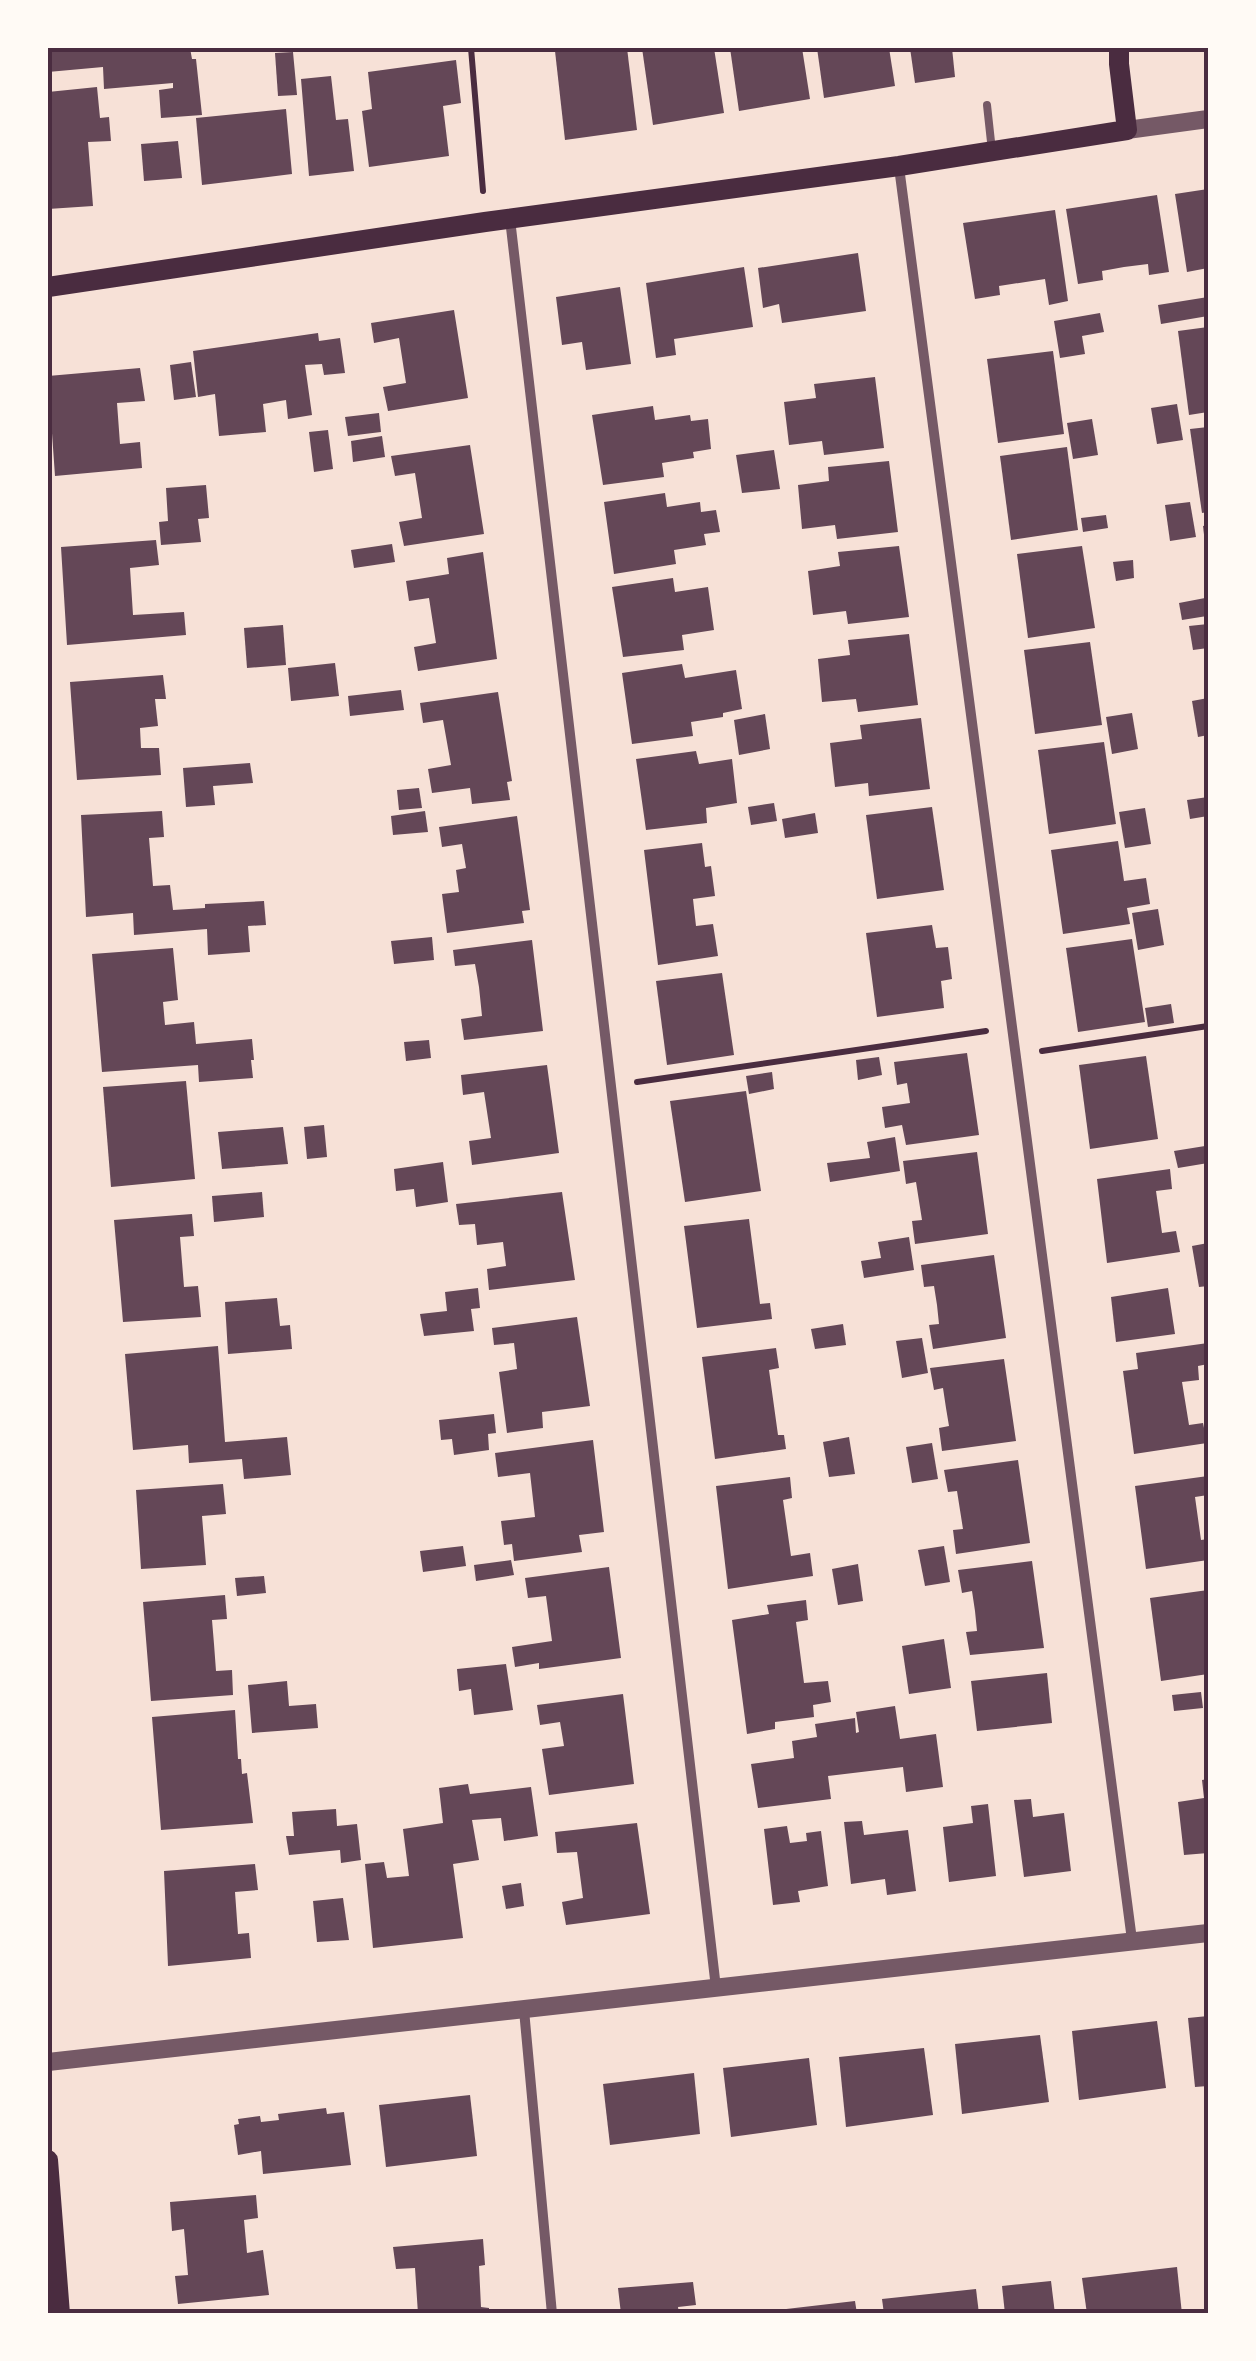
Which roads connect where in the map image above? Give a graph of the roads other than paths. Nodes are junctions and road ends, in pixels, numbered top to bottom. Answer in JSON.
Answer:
{"nodes":[{"id":1,"x":1119,"y":48,"type":"edge"},
{"id":2,"x":987,"y":105,"type":"dead end"},
{"id":3,"x":1208,"y":118,"type":"edge"},
{"id":4,"x":1127,"y":130,"type":"junction"},
{"id":5,"x":992,"y":150,"type":"junction"},
{"id":6,"x":899,"y":166,"type":"junction"},
{"id":7,"x":510,"y":219,"type":"junction"},
{"id":8,"x":48,"y":287,"type":"edge"},
{"id":9,"x":1208,"y":1933,"type":"edge"},
{"id":10,"x":1132,"y":1940,"type":"junction"},
{"id":11,"x":716,"y":1988,"type":"junction"},
{"id":12,"x":524,"y":2010,"type":"junction"},
{"id":13,"x":48,"y":2062,"type":"edge"},
{"id":14,"x":48,"y":2160,"type":"edge"},
{"id":15,"x":60,"y":2314,"type":"edge"},
{"id":16,"x":552,"y":2314,"type":"edge"}],
"edges":[{"from":1,"to":4,"type":"main road"},
{"from":2,"to":5,"type":"lane"},
{"from":3,"to":4,"type":"street"},
{"from":4,"to":5,"type":"main road"},
{"from":5,"to":6,"type":"main road"},
{"from":6,"to":7,"type":"main road"},
{"from":6,"to":10,"type":"street"},
{"from":7,"to":8,"type":"main road"},
{"from":7,"to":11,"type":"street"},
{"from":9,"to":10,"type":"street"},
{"from":10,"to":11,"type":"street"},
{"from":11,"to":12,"type":"street"},
{"from":12,"to":13,"type":"street"},
{"from":12,"to":16,"type":"street"},
{"from":14,"to":15,"type":"main road"}]}
